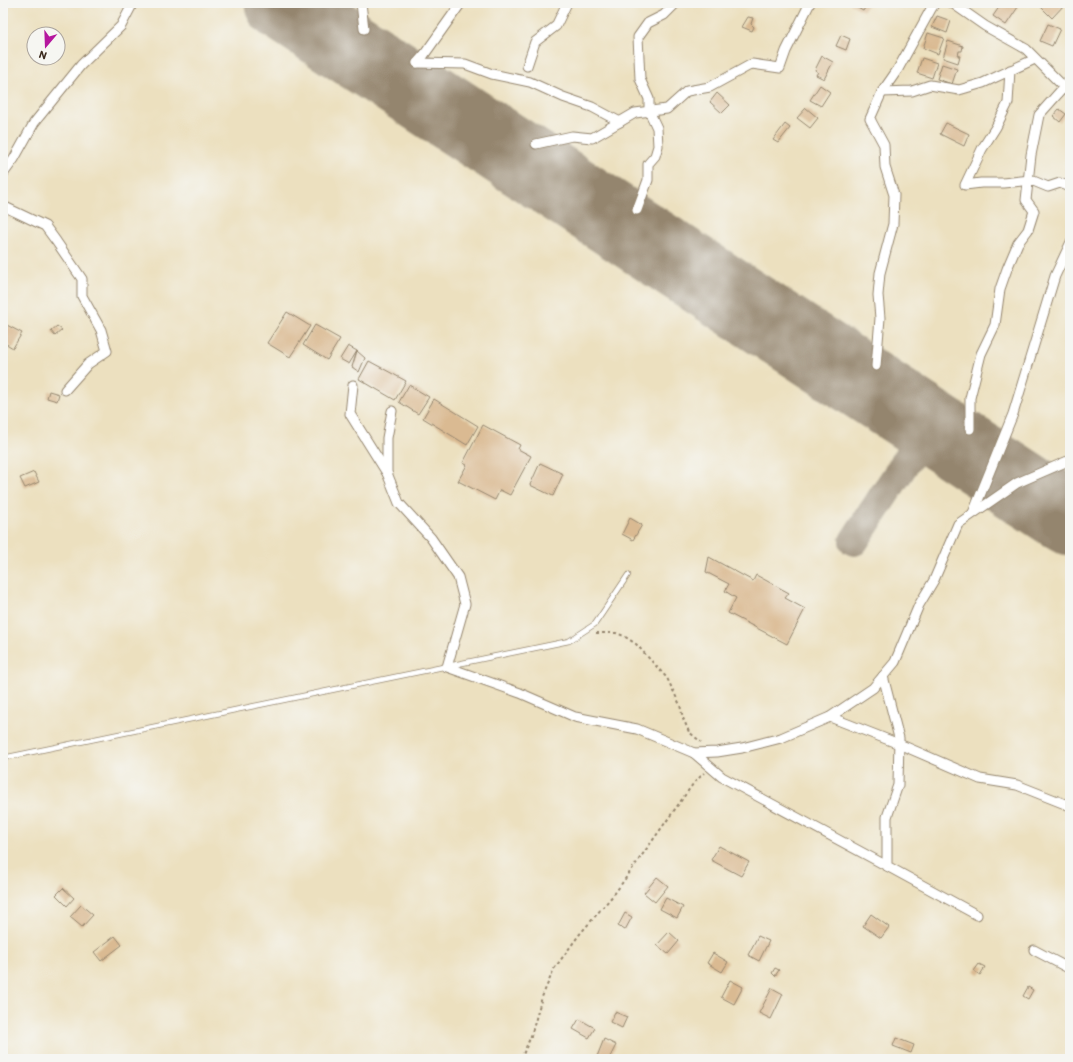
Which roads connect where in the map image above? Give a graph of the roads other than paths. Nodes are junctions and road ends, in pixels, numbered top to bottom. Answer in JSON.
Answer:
{"nodes":[{"id":1,"x":133,"y":3,"type":"edge"},
{"id":2,"x":361,"y":3,"type":"edge"},
{"id":3,"x":461,"y":3,"type":"edge"},
{"id":4,"x":567,"y":3,"type":"edge"},
{"id":5,"x":676,"y":3,"type":"edge"},
{"id":6,"x":810,"y":3,"type":"edge"},
{"id":7,"x":935,"y":3,"type":"edge"},
{"id":8,"x":952,"y":3,"type":"edge"},
{"id":9,"x":364,"y":30,"type":"dead end"},
{"id":10,"x":1035,"y":58,"type":"junction"},
{"id":11,"x":527,"y":66,"type":"dead end"},
{"id":12,"x":1010,"y":70,"type":"junction"},
{"id":13,"x":1066,"y":86,"type":"edge"},
{"id":14,"x":882,"y":92,"type":"junction"},
{"id":15,"x":649,"y":111,"type":"junction"},
{"id":16,"x":620,"y":122,"type":"junction"},
{"id":17,"x":536,"y":144,"type":"dead end"},
{"id":18,"x":3,"y":174,"type":"edge"},
{"id":19,"x":1029,"y":180,"type":"junction"},
{"id":20,"x":1070,"y":186,"type":"edge"},
{"id":21,"x":3,"y":206,"type":"edge"},
{"id":22,"x":637,"y":210,"type":"dead end"},
{"id":23,"x":1070,"y":244,"type":"edge"},
{"id":24,"x":876,"y":366,"type":"dead end"},
{"id":25,"x":353,"y":385,"type":"dead end"},
{"id":26,"x":65,"y":390,"type":"dead end"},
{"id":27,"x":392,"y":411,"type":"dead end"},
{"id":28,"x":970,"y":429,"type":"dead end"},
{"id":29,"x":1070,"y":460,"type":"edge"},
{"id":30,"x":387,"y":473,"type":"junction"},
{"id":31,"x":973,"y":513,"type":"junction"},
{"id":32,"x":628,"y":575,"type":"dead end"},
{"id":33,"x":447,"y":667,"type":"junction"},
{"id":34,"x":883,"y":676,"type":"junction"},
{"id":35,"x":830,"y":717,"type":"junction"},
{"id":36,"x":899,"y":744,"type":"junction"},
{"id":37,"x":694,"y":753,"type":"junction"},
{"id":38,"x":3,"y":758,"type":"edge"},
{"id":39,"x":1070,"y":806,"type":"edge"},
{"id":40,"x":887,"y":866,"type":"junction"},
{"id":41,"x":977,"y":915,"type":"dead end"},
{"id":42,"x":1034,"y":950,"type":"dead end"},
{"id":43,"x":1070,"y":969,"type":"edge"}],
"edges":[{"from":1,"to":18,"type":"street"},
{"from":2,"to":9,"type":"street"},
{"from":3,"to":16,"type":"street"},
{"from":4,"to":11,"type":"street"},
{"from":5,"to":15,"type":"street"},
{"from":6,"to":15,"type":"street"},
{"from":7,"to":14,"type":"street"},
{"from":8,"to":10,"type":"street"},
{"from":10,"to":12,"type":"street"},
{"from":10,"to":13,"type":"street"},
{"from":12,"to":14,"type":"street"},
{"from":12,"to":19,"type":"street"},
{"from":13,"to":19,"type":"street"},
{"from":14,"to":24,"type":"street"},
{"from":15,"to":16,"type":"street"},
{"from":15,"to":22,"type":"street"},
{"from":16,"to":17,"type":"street"},
{"from":19,"to":20,"type":"street"},
{"from":19,"to":28,"type":"street"},
{"from":21,"to":26,"type":"street"},
{"from":23,"to":31,"type":"street"},
{"from":25,"to":30,"type":"street"},
{"from":27,"to":30,"type":"street"},
{"from":29,"to":31,"type":"street"},
{"from":30,"to":33,"type":"street"},
{"from":31,"to":34,"type":"street"},
{"from":32,"to":33,"type":"lane"},
{"from":33,"to":37,"type":"street"},
{"from":33,"to":38,"type":"lane"},
{"from":34,"to":35,"type":"street"},
{"from":34,"to":36,"type":"street"},
{"from":35,"to":36,"type":"street"},
{"from":35,"to":37,"type":"street"},
{"from":36,"to":39,"type":"street"},
{"from":36,"to":40,"type":"street"},
{"from":37,"to":40,"type":"street"},
{"from":40,"to":41,"type":"street"},
{"from":42,"to":43,"type":"street"}]}
